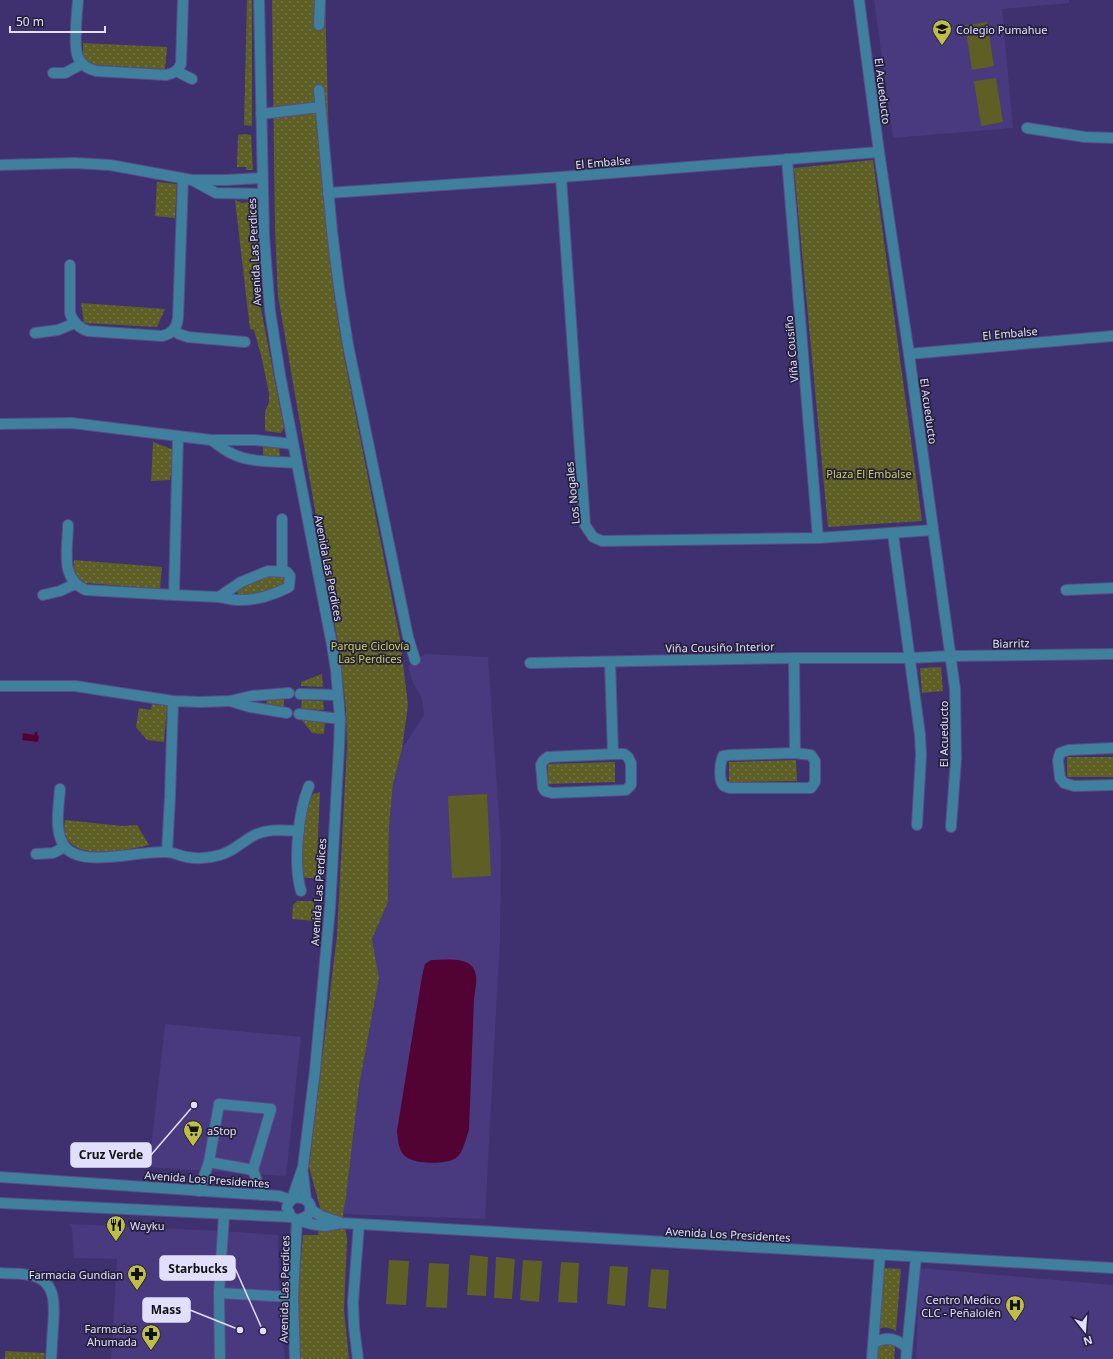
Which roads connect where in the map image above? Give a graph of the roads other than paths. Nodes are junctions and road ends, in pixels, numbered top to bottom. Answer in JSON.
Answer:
{"nodes":[{"id":1,"x":183,"y":0,"type":"edge"},
{"id":2,"x":259,"y":0,"type":"edge"},
{"id":3,"x":320,"y":0,"type":"edge"},
{"id":4,"x":859,"y":0,"type":"edge"},
{"id":5,"x":78,"y":1,"type":"dead end"},
{"id":6,"x":319,"y":25,"type":"dead end"},
{"id":7,"x":82,"y":64,"type":"junction"},
{"id":8,"x":176,"y":71,"type":"junction"},
{"id":9,"x":53,"y":73,"type":"dead end"},
{"id":10,"x":192,"y":79,"type":"dead end"},
{"id":11,"x":319,"y":90,"type":"dead end"},
{"id":12,"x":320,"y":107,"type":"junction"},
{"id":13,"x":261,"y":114,"type":"junction"},
{"id":14,"x":1027,"y":128,"type":"dead end"},
{"id":15,"x":1113,"y":138,"type":"edge"},
{"id":16,"x":879,"y":152,"type":"junction"},
{"id":17,"x":787,"y":159,"type":"junction"},
{"id":18,"x":0,"y":165,"type":"edge"},
{"id":19,"x":561,"y":177,"type":"junction"},
{"id":20,"x":262,"y":178,"type":"junction"},
{"id":21,"x":188,"y":180,"type":"junction"},
{"id":22,"x":328,"y":193,"type":"junction"},
{"id":23,"x":262,"y":194,"type":"junction"},
{"id":24,"x":70,"y":265,"type":"dead end"},
{"id":25,"x":75,"y":323,"type":"junction"},
{"id":26,"x":174,"y":330,"type":"junction"},
{"id":27,"x":35,"y":333,"type":"dead end"},
{"id":28,"x":1113,"y":336,"type":"edge"},
{"id":29,"x":245,"y":342,"type":"dead end"},
{"id":30,"x":909,"y":354,"type":"junction"},
{"id":31,"x":0,"y":424,"type":"edge"},
{"id":32,"x":178,"y":436,"type":"junction"},
{"id":33,"x":212,"y":440,"type":"junction"},
{"id":34,"x":293,"y":444,"type":"junction"},
{"id":35,"x":297,"y":463,"type":"junction"},
{"id":36,"x":282,"y":519,"type":"dead end"},
{"id":37,"x":68,"y":525,"type":"dead end"},
{"id":38,"x":933,"y":530,"type":"junction"},
{"id":39,"x":893,"y":534,"type":"junction"},
{"id":40,"x":818,"y":538,"type":"junction"},
{"id":41,"x":282,"y":571,"type":"junction"},
{"id":42,"x":75,"y":584,"type":"junction"},
{"id":43,"x":1113,"y":588,"type":"edge"},
{"id":44,"x":1066,"y":590,"type":"dead end"},
{"id":45,"x":43,"y":595,"type":"dead end"},
{"id":46,"x":174,"y":596,"type":"junction"},
{"id":47,"x":219,"y":597,"type":"junction"},
{"id":48,"x":1113,"y":654,"type":"edge"},
{"id":49,"x":951,"y":656,"type":"junction"},
{"id":50,"x":794,"y":658,"type":"junction"},
{"id":51,"x":910,"y":658,"type":"junction"},
{"id":52,"x":415,"y":660,"type":"dead end"},
{"id":53,"x":610,"y":662,"type":"junction"},
{"id":54,"x":530,"y":663,"type":"dead end"},
{"id":55,"x":0,"y":686,"type":"edge"},
{"id":56,"x":288,"y":693,"type":"dead end"},
{"id":57,"x":300,"y":694,"type":"dead end"},
{"id":58,"x":338,"y":695,"type":"junction"},
{"id":59,"x":173,"y":701,"type":"junction"},
{"id":60,"x":230,"y":701,"type":"junction"},
{"id":61,"x":287,"y":713,"type":"dead end"},
{"id":62,"x":299,"y":714,"type":"dead end"},
{"id":63,"x":340,"y":719,"type":"junction"},
{"id":64,"x":1113,"y":748,"type":"edge"},
{"id":65,"x":796,"y":753,"type":"junction"},
{"id":66,"x":613,"y":754,"type":"junction"},
{"id":67,"x":1113,"y":785,"type":"edge"},
{"id":68,"x":309,"y":786,"type":"dead end"},
{"id":69,"x":60,"y":789,"type":"dead end"},
{"id":70,"x":917,"y":825,"type":"dead end"},
{"id":71,"x":951,"y":827,"type":"dead end"},
{"id":72,"x":299,"y":831,"type":"junction"},
{"id":73,"x":65,"y":847,"type":"junction"},
{"id":74,"x":166,"y":852,"type":"junction"},
{"id":75,"x":36,"y":854,"type":"dead end"},
{"id":76,"x":301,"y":890,"type":"dead end"},
{"id":77,"x":209,"y":1162,"type":"junction"},
{"id":78,"x":303,"y":1167,"type":"junction"},
{"id":79,"x":253,"y":1170,"type":"junction"},
{"id":80,"x":0,"y":1177,"type":"edge"},
{"id":81,"x":199,"y":1191,"type":"junction"},
{"id":82,"x":262,"y":1195,"type":"junction"},
{"id":83,"x":292,"y":1199,"type":"junction"},
{"id":84,"x":0,"y":1203,"type":"edge"},
{"id":85,"x":308,"y":1204,"type":"junction"},
{"id":86,"x":224,"y":1215,"type":"junction"},
{"id":87,"x":294,"y":1218,"type":"junction"},
{"id":88,"x":341,"y":1223,"type":"junction"},
{"id":89,"x":359,"y":1224,"type":"junction"},
{"id":90,"x":880,"y":1255,"type":"junction"},
{"id":91,"x":916,"y":1257,"type":"junction"},
{"id":92,"x":1113,"y":1268,"type":"edge"},
{"id":93,"x":0,"y":1273,"type":"edge"},
{"id":94,"x":219,"y":1293,"type":"junction"},
{"id":95,"x":293,"y":1297,"type":"junction"},
{"id":96,"x":874,"y":1343,"type":"junction"},
{"id":97,"x":907,"y":1348,"type":"junction"},
{"id":98,"x":51,"y":1359,"type":"edge"},
{"id":99,"x":220,"y":1359,"type":"edge"},
{"id":100,"x":295,"y":1359,"type":"edge"},
{"id":101,"x":358,"y":1359,"type":"edge"},
{"id":102,"x":872,"y":1359,"type":"edge"},
{"id":103,"x":906,"y":1359,"type":"edge"}],
"edges":[{"from":1,"to":8,"type":"street"},
{"from":2,"to":13,"type":"street","name":"Avenida Las Perdices"},
{"from":3,"to":6,"type":"street"},
{"from":4,"to":16,"type":"street","name":"El Acueducto"},
{"from":5,"to":7,"type":"street"},
{"from":7,"to":8,"type":"street"},
{"from":7,"to":9,"type":"street"},
{"from":8,"to":10,"type":"street"},
{"from":11,"to":12,"type":"street"},
{"from":12,"to":13,"type":"street"},
{"from":12,"to":22,"type":"street"},
{"from":13,"to":20,"type":"street","name":"Avenida Las Perdices"},
{"from":14,"to":15,"type":"street"},
{"from":16,"to":17,"type":"street","name":"El Embalse"},
{"from":16,"to":30,"type":"street","name":"El Acueducto"},
{"from":17,"to":19,"type":"street","name":"El Embalse"},
{"from":17,"to":40,"type":"street","name":"Viña Cousiño"},
{"from":18,"to":21,"type":"street"},
{"from":19,"to":22,"type":"street","name":"El Embalse"},
{"from":19,"to":40,"type":"street","name":"Los Nogales"},
{"from":20,"to":21,"type":"street"},
{"from":20,"to":23,"type":"street","name":"Avenida Las Perdices"},
{"from":21,"to":23,"type":"street"},
{"from":21,"to":26,"type":"street"},
{"from":22,"to":52,"type":"street"},
{"from":23,"to":34,"type":"street","name":"Avenida Las Perdices"},
{"from":24,"to":25,"type":"street"},
{"from":25,"to":26,"type":"street"},
{"from":25,"to":27,"type":"street"},
{"from":26,"to":29,"type":"street"},
{"from":28,"to":30,"type":"street","name":"El Embalse"},
{"from":30,"to":38,"type":"street","name":"El Acueducto"},
{"from":31,"to":32,"type":"street"},
{"from":32,"to":33,"type":"street"},
{"from":32,"to":46,"type":"street"},
{"from":33,"to":34,"type":"street"},
{"from":33,"to":35,"type":"street"},
{"from":34,"to":35,"type":"street","name":"Avenida Las Perdices"},
{"from":35,"to":58,"type":"street","name":"Avenida Las Perdices"},
{"from":36,"to":41,"type":"street"},
{"from":37,"to":42,"type":"street"},
{"from":38,"to":39,"type":"street","name":"Los Nogales"},
{"from":38,"to":49,"type":"street","name":"El Acueducto"},
{"from":39,"to":40,"type":"street","name":"Los Nogales"},
{"from":39,"to":51,"type":"street","name":"El Acueducto"},
{"from":41,"to":47,"type":"street"},
{"from":41,"to":47,"type":"street"},
{"from":42,"to":45,"type":"street"},
{"from":42,"to":46,"type":"street"},
{"from":43,"to":44,"type":"street"},
{"from":46,"to":47,"type":"street"},
{"from":48,"to":49,"type":"street","name":"Biarritz"},
{"from":49,"to":51,"type":"street","name":"Biarritz"},
{"from":49,"to":71,"type":"street","name":"El Acueducto"},
{"from":50,"to":51,"type":"street","name":"Viña Cousiño Interior"},
{"from":50,"to":53,"type":"street","name":"Viña Cousiño Interior"},
{"from":50,"to":65,"type":"street"},
{"from":51,"to":70,"type":"street","name":"El Acueducto"},
{"from":53,"to":54,"type":"street","name":"Viña Cousiño Interior"},
{"from":53,"to":66,"type":"street"},
{"from":55,"to":59,"type":"street"},
{"from":56,"to":60,"type":"street"},
{"from":57,"to":58,"type":"street"},
{"from":58,"to":63,"type":"street","name":"Avenida Las Perdices"},
{"from":59,"to":60,"type":"street"},
{"from":59,"to":74,"type":"street"},
{"from":60,"to":61,"type":"street"},
{"from":62,"to":63,"type":"street"},
{"from":63,"to":78,"type":"street","name":"Avenida Las Perdices"},
{"from":64,"to":67,"type":"street"},
{"from":65,"to":65,"type":"street"},
{"from":66,"to":66,"type":"street"},
{"from":68,"to":72,"type":"street"},
{"from":69,"to":73,"type":"street"},
{"from":72,"to":74,"type":"street"},
{"from":72,"to":76,"type":"street"},
{"from":73,"to":74,"type":"street"},
{"from":73,"to":75,"type":"street"},
{"from":77,"to":79,"type":"street"},
{"from":77,"to":79,"type":"street"},
{"from":77,"to":81,"type":"street"},
{"from":78,"to":83,"type":"street","name":"Avenida Las Perdices"},
{"from":78,"to":85,"type":"street","name":"Avenida Las Perdices"},
{"from":79,"to":82,"type":"street"},
{"from":80,"to":81,"type":"street","name":"Avenida Los Presidentes"},
{"from":81,"to":82,"type":"street","name":"Avenida Los Presidentes"},
{"from":82,"to":83,"type":"street","name":"Avenida Los Presidentes"},
{"from":83,"to":85,"type":"street"},
{"from":83,"to":87,"type":"street"},
{"from":84,"to":86,"type":"street","name":"Avenida Los Presidentes"},
{"from":85,"to":87,"type":"street"},
{"from":85,"to":88,"type":"street","name":"Avenida Los Presidentes"},
{"from":86,"to":87,"type":"street","name":"Avenida Los Presidentes"},
{"from":86,"to":94,"type":"street"},
{"from":87,"to":88,"type":"street","name":"Avenida Los Presidentes"},
{"from":87,"to":95,"type":"street","name":"Avenida Las Perdices"},
{"from":88,"to":89,"type":"street","name":"Avenida Los Presidentes"},
{"from":89,"to":90,"type":"street","name":"Avenida Los Presidentes"},
{"from":89,"to":101,"type":"street"},
{"from":90,"to":91,"type":"street","name":"Avenida Los Presidentes"},
{"from":90,"to":96,"type":"street"},
{"from":91,"to":92,"type":"street","name":"Avenida Los Presidentes"},
{"from":91,"to":97,"type":"street"},
{"from":93,"to":98,"type":"street"},
{"from":94,"to":95,"type":"street"},
{"from":94,"to":99,"type":"street"},
{"from":95,"to":100,"type":"street","name":"Avenida Las Perdices"},
{"from":96,"to":97,"type":"street"},
{"from":96,"to":102,"type":"street"},
{"from":97,"to":103,"type":"street"}]}
